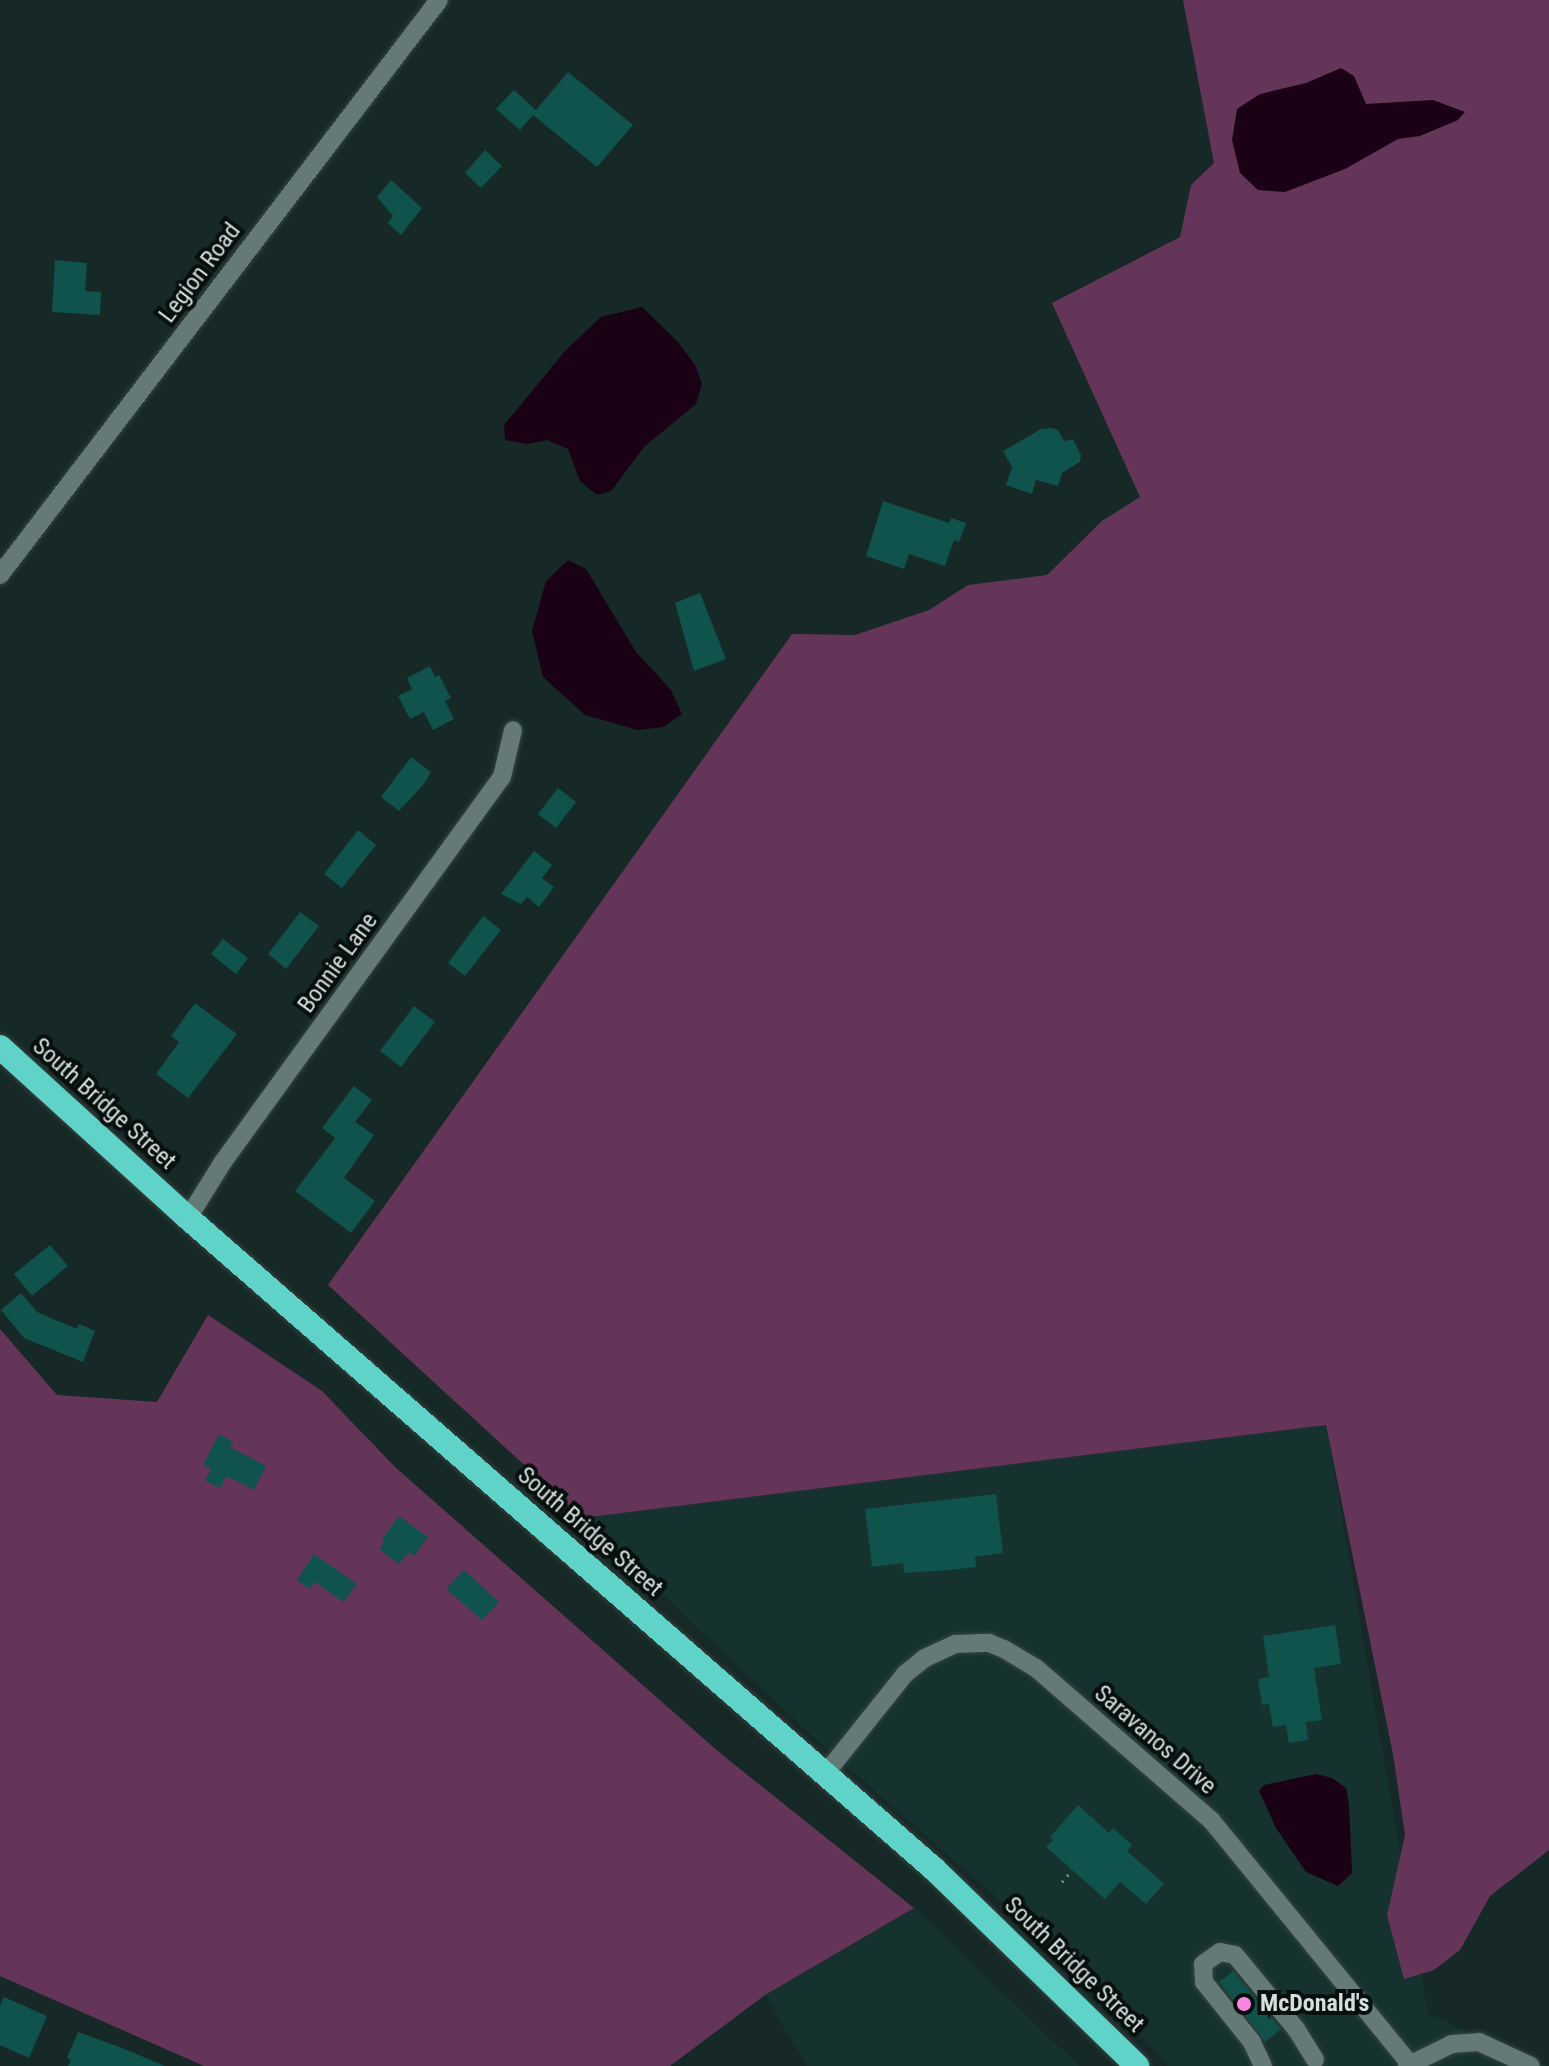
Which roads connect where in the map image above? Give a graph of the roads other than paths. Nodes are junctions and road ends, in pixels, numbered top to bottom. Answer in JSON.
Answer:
{"nodes":[{"id":1,"x":439,"y":0,"type":"edge"},
{"id":2,"x":0,"y":575,"type":"edge"},
{"id":3,"x":513,"y":730,"type":"dead end"},
{"id":4,"x":0,"y":1047,"type":"edge"},
{"id":5,"x":188,"y":1218,"type":"junction"},
{"id":6,"x":826,"y":1773,"type":"junction"},
{"id":7,"x":1315,"y":2060,"type":"dead end"},
{"id":8,"x":1409,"y":2065,"type":"edge"},
{"id":9,"x":1137,"y":2066,"type":"edge"},
{"id":10,"x":1263,"y":2066,"type":"edge"},
{"id":11,"x":1531,"y":2066,"type":"edge"}],
"edges":[{"from":1,"to":2,"type":"street","name":"Legion Road"},
{"from":3,"to":5,"type":"street","name":"Bonnie Lane"},
{"from":4,"to":5,"type":"highway","name":"South Bridge Street"},
{"from":5,"to":6,"type":"highway","name":"South Bridge Street"},
{"from":6,"to":8,"type":"street","name":"Saravanos Drive"},
{"from":6,"to":9,"type":"highway","name":"South Bridge Street"},
{"from":7,"to":10,"type":"street"},
{"from":8,"to":11,"type":"street"}]}
